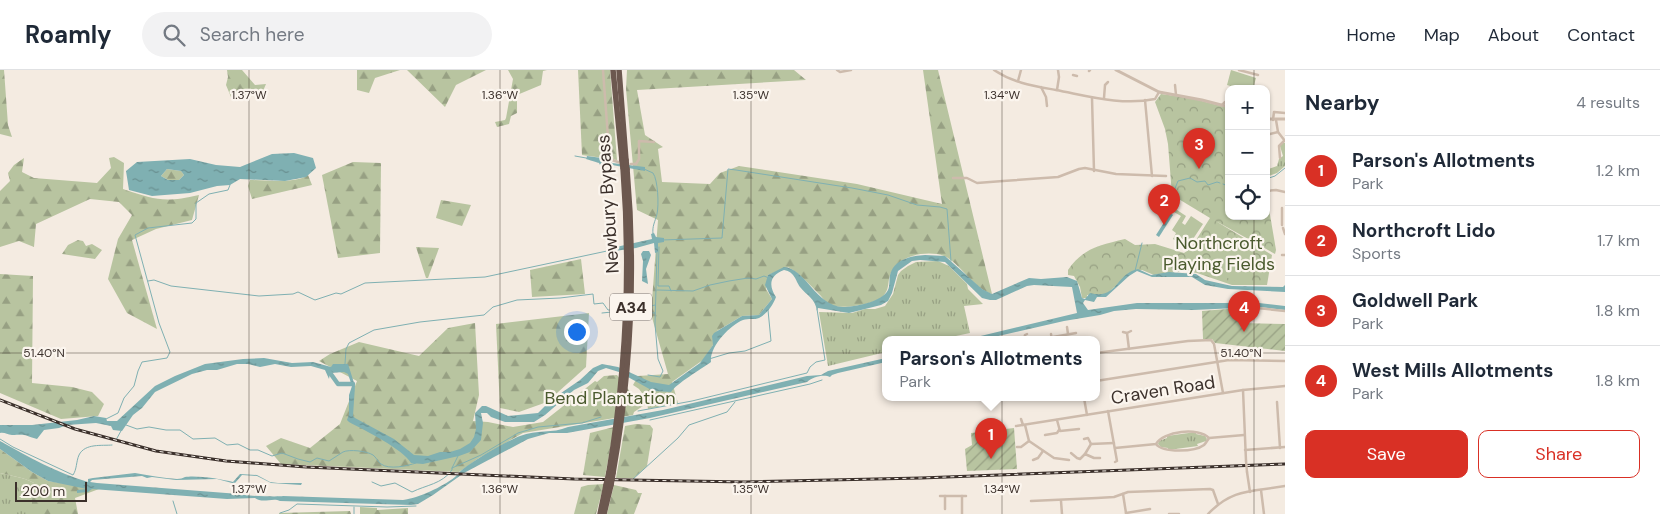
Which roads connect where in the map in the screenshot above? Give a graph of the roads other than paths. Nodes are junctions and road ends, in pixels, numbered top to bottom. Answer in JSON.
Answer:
{"nodes":[{"id":1,"x":603,"y":70,"type":"edge"},
{"id":2,"x":613,"y":70,"type":"edge"},
{"id":3,"x":619,"y":70,"type":"edge"},
{"id":4,"x":837,"y":70,"type":"edge"},
{"id":5,"x":851,"y":70,"type":"edge"},
{"id":6,"x":994,"y":70,"type":"edge"},
{"id":7,"x":1021,"y":70,"type":"edge"},
{"id":8,"x":1058,"y":70,"type":"edge"},
{"id":9,"x":1239,"y":70,"type":"edge"},
{"id":10,"x":1075,"y":71,"type":"edge"},
{"id":11,"x":1119,"y":71,"type":"edge"},
{"id":12,"x":1075,"y":75,"type":"dead end"},
{"id":13,"x":1258,"y":76,"type":"dead end"},
{"id":14,"x":1018,"y":81,"type":"junction"},
{"id":15,"x":1103,"y":82,"type":"dead end"},
{"id":16,"x":1108,"y":82,"type":"dead end"},
{"id":17,"x":1105,"y":85,"type":"junction"},
{"id":18,"x":1175,"y":85,"type":"dead end"},
{"id":19,"x":1041,"y":88,"type":"junction"},
{"id":20,"x":1057,"y":90,"type":"junction"},
{"id":21,"x":1159,"y":92,"type":"junction"},
{"id":22,"x":1176,"y":95,"type":"junction"},
{"id":23,"x":1092,"y":97,"type":"junction"},
{"id":24,"x":1104,"y":98,"type":"junction"},
{"id":25,"x":1145,"y":100,"type":"junction"},
{"id":26,"x":1225,"y":102,"type":"edge"},
{"id":27,"x":1222,"y":105,"type":"junction"},
{"id":28,"x":1047,"y":106,"type":"dead end"},
{"id":29,"x":1225,"y":106,"type":"edge"},
{"id":30,"x":1285,"y":113,"type":"edge"},
{"id":31,"x":1285,"y":119,"type":"edge"},
{"id":32,"x":1270,"y":120,"type":"edge"},
{"id":33,"x":1274,"y":120,"type":"junction"},
{"id":34,"x":1278,"y":132,"type":"junction"},
{"id":35,"x":1270,"y":134,"type":"edge"},
{"id":36,"x":1284,"y":141,"type":"edge"},
{"id":37,"x":654,"y":142,"type":"dead end"},
{"id":38,"x":1280,"y":157,"type":"dead end"},
{"id":39,"x":626,"y":164,"type":"junction"},
{"id":40,"x":1094,"y":171,"type":"junction"},
{"id":41,"x":1152,"y":176,"type":"junction"},
{"id":42,"x":1166,"y":176,"type":"dead end"},
{"id":43,"x":953,"y":178,"type":"dead end"},
{"id":44,"x":1270,"y":191,"type":"edge"},
{"id":45,"x":1285,"y":192,"type":"edge"},
{"id":46,"x":1282,"y":208,"type":"dead end"},
{"id":47,"x":1284,"y":216,"type":"edge"},
{"id":48,"x":1285,"y":234,"type":"edge"},
{"id":49,"x":1257,"y":308,"type":"dead end"},
{"id":50,"x":1285,"y":312,"type":"edge"},
{"id":51,"x":1067,"y":327,"type":"dead end"},
{"id":52,"x":1130,"y":331,"type":"dead end"},
{"id":53,"x":1076,"y":333,"type":"dead end"},
{"id":54,"x":1028,"y":334,"type":"dead end"},
{"id":55,"x":1068,"y":334,"type":"junction"},
{"id":56,"x":1025,"y":336,"type":"edge"},
{"id":57,"x":1057,"y":336,"type":"edge"},
{"id":58,"x":1129,"y":349,"type":"junction"},
{"id":59,"x":1100,"y":353,"type":"edge"},
{"id":60,"x":1285,"y":361,"type":"edge"},
{"id":61,"x":1217,"y":362,"type":"junction"},
{"id":62,"x":1100,"y":380,"type":"edge"},
{"id":63,"x":1285,"y":386,"type":"edge"},
{"id":64,"x":1243,"y":390,"type":"junction"},
{"id":65,"x":1223,"y":393,"type":"junction"},
{"id":66,"x":1085,"y":401,"type":"edge"},
{"id":67,"x":1277,"y":402,"type":"dead end"},
{"id":68,"x":1108,"y":411,"type":"junction"},
{"id":69,"x":1087,"y":415,"type":"junction"},
{"id":70,"x":1021,"y":419,"type":"dead end"},
{"id":71,"x":1057,"y":420,"type":"junction"},
{"id":72,"x":1045,"y":422,"type":"junction"},
{"id":73,"x":1024,"y":425,"type":"junction"},
{"id":74,"x":1016,"y":426,"type":"dead end"},
{"id":75,"x":1046,"y":426,"type":"dead end"},
{"id":76,"x":1079,"y":428,"type":"dead end"},
{"id":77,"x":1058,"y":432,"type":"junction"},
{"id":78,"x":1045,"y":434,"type":"dead end"},
{"id":79,"x":1244,"y":435,"type":"junction"},
{"id":80,"x":1209,"y":438,"type":"junction"},
{"id":81,"x":1084,"y":439,"type":"dead end"},
{"id":82,"x":1029,"y":441,"type":"junction"},
{"id":83,"x":1114,"y":443,"type":"junction"},
{"id":84,"x":1091,"y":444,"type":"junction"},
{"id":85,"x":1156,"y":444,"type":"junction"},
{"id":86,"x":1285,"y":447,"type":"edge"},
{"id":87,"x":1115,"y":448,"type":"junction"},
{"id":88,"x":1280,"y":448,"type":"junction"},
{"id":89,"x":1245,"y":450,"type":"junction"},
{"id":90,"x":1022,"y":451,"type":"dead end"},
{"id":91,"x":1043,"y":451,"type":"junction"},
{"id":92,"x":1072,"y":452,"type":"dead end"},
{"id":93,"x":1086,"y":454,"type":"junction"},
{"id":94,"x":1100,"y":458,"type":"dead end"},
{"id":95,"x":1033,"y":460,"type":"dead end"},
{"id":96,"x":1070,"y":460,"type":"dead end"},
{"id":97,"x":1115,"y":462,"type":"dead end"},
{"id":98,"x":609,"y":485,"type":"junction"},
{"id":99,"x":1285,"y":486,"type":"edge"},
{"id":100,"x":1262,"y":490,"type":"junction"},
{"id":101,"x":1250,"y":492,"type":"junction"},
{"id":102,"x":1123,"y":494,"type":"junction"},
{"id":103,"x":940,"y":496,"type":"dead end"},
{"id":104,"x":945,"y":496,"type":"junction"},
{"id":105,"x":962,"y":496,"type":"junction"},
{"id":106,"x":966,"y":496,"type":"dead end"},
{"id":107,"x":1061,"y":500,"type":"junction"},
{"id":108,"x":1031,"y":501,"type":"dead end"},
{"id":109,"x":1218,"y":504,"type":"junction"},
{"id":110,"x":946,"y":509,"type":"dead end"},
{"id":111,"x":1150,"y":509,"type":"dead end"},
{"id":112,"x":1213,"y":509,"type":"junction"},
{"id":113,"x":1126,"y":513,"type":"edge"},
{"id":114,"x":600,"y":514,"type":"edge"},
{"id":115,"x":604,"y":514,"type":"edge"},
{"id":116,"x":962,"y":514,"type":"edge"},
{"id":117,"x":1062,"y":514,"type":"edge"},
{"id":118,"x":1171,"y":514,"type":"edge"},
{"id":119,"x":1179,"y":514,"type":"edge"},
{"id":120,"x":1208,"y":514,"type":"edge"},
{"id":121,"x":1216,"y":514,"type":"edge"},
{"id":122,"x":1264,"y":514,"type":"edge"}],
"edges":[{"from":1,"to":39,"type":"street"},
{"from":2,"to":39,"type":"highway","name":"Newbury Bypass","number":"A34"},
{"from":3,"to":39,"type":"highway","name":"Newbury Bypass","number":"A34"},
{"from":4,"to":5,"type":"street"},
{"from":6,"to":14,"type":"street"},
{"from":7,"to":14,"type":"street"},
{"from":8,"to":20,"type":"street"},
{"from":9,"to":13,"type":"street"},
{"from":10,"to":12,"type":"street"},
{"from":11,"to":21,"type":"street"},
{"from":14,"to":19,"type":"street"},
{"from":15,"to":17,"type":"street"},
{"from":16,"to":17,"type":"street"},
{"from":17,"to":24,"type":"street"},
{"from":18,"to":22,"type":"street"},
{"from":19,"to":20,"type":"street"},
{"from":19,"to":28,"type":"street"},
{"from":20,"to":23,"type":"street"},
{"from":21,"to":22,"type":"street"},
{"from":21,"to":25,"type":"street"},
{"from":22,"to":27,"type":"street"},
{"from":23,"to":24,"type":"street"},
{"from":23,"to":40,"type":"street"},
{"from":24,"to":25,"type":"street"},
{"from":25,"to":41,"type":"street"},
{"from":26,"to":27,"type":"street"},
{"from":27,"to":29,"type":"street"},
{"from":30,"to":33,"type":"street"},
{"from":31,"to":33,"type":"street"},
{"from":32,"to":33,"type":"street"},
{"from":33,"to":34,"type":"street"},
{"from":34,"to":35,"type":"street"},
{"from":34,"to":36,"type":"street"},
{"from":36,"to":38,"type":"street"},
{"from":37,"to":39,"type":"street"},
{"from":39,"to":98,"type":"highway","name":"Newbury Bypass","number":"A34","bridge":true},
{"from":40,"to":41,"type":"street"},
{"from":40,"to":43,"type":"street"},
{"from":41,"to":42,"type":"street"},
{"from":44,"to":45,"type":"street"},
{"from":46,"to":47,"type":"street"},
{"from":47,"to":48,"type":"street"},
{"from":49,"to":50,"type":"street"},
{"from":51,"to":55,"type":"street"},
{"from":52,"to":58,"type":"street"},
{"from":53,"to":55,"type":"street"},
{"from":54,"to":56,"type":"street"},
{"from":55,"to":57,"type":"street"},
{"from":58,"to":59,"type":"street"},
{"from":58,"to":61,"type":"street"},
{"from":60,"to":61,"type":"street"},
{"from":61,"to":62,"type":"street"},
{"from":61,"to":65,"type":"street"},
{"from":63,"to":64,"type":"street","name":"Craven Road"},
{"from":64,"to":65,"type":"street","name":"Craven Road"},
{"from":64,"to":79,"type":"street"},
{"from":65,"to":68,"type":"street","name":"Craven Road"},
{"from":66,"to":69,"type":"street"},
{"from":67,"to":88,"type":"street"},
{"from":68,"to":69,"type":"street","name":"Craven Road"},
{"from":68,"to":83,"type":"street"},
{"from":69,"to":71,"type":"street","name":"Craven Road"},
{"from":70,"to":73,"type":"street"},
{"from":71,"to":72,"type":"street","name":"Craven Road"},
{"from":71,"to":77,"type":"street"},
{"from":72,"to":73,"type":"street","name":"Craven Road"},
{"from":72,"to":75,"type":"street"},
{"from":73,"to":74,"type":"street","name":"Craven Road"},
{"from":73,"to":82,"type":"street"},
{"from":76,"to":77,"type":"street"},
{"from":77,"to":78,"type":"street"},
{"from":79,"to":80,"type":"street"},
{"from":79,"to":89,"type":"street"},
{"from":80,"to":85,"type":"street"},
{"from":80,"to":85,"type":"street"},
{"from":81,"to":84,"type":"street"},
{"from":82,"to":90,"type":"street"},
{"from":82,"to":91,"type":"street"},
{"from":83,"to":84,"type":"street"},
{"from":83,"to":87,"type":"street"},
{"from":84,"to":93,"type":"street"},
{"from":85,"to":87,"type":"street"},
{"from":86,"to":88,"type":"street"},
{"from":87,"to":97,"type":"street"},
{"from":88,"to":89,"type":"street"},
{"from":89,"to":101,"type":"street","bridge":true},
{"from":91,"to":95,"type":"street"},
{"from":91,"to":96,"type":"street"},
{"from":92,"to":93,"type":"street"},
{"from":93,"to":94,"type":"street"},
{"from":98,"to":114,"type":"highway","name":"Newbury Bypass","number":"A34"},
{"from":98,"to":115,"type":"highway","name":"Newbury Bypass","number":"A34"},
{"from":99,"to":100,"type":"street"},
{"from":100,"to":101,"type":"street"},
{"from":100,"to":122,"type":"street"},
{"from":101,"to":109,"type":"street"},
{"from":102,"to":107,"type":"street"},
{"from":102,"to":109,"type":"street"},
{"from":102,"to":113,"type":"street"},
{"from":103,"to":104,"type":"street"},
{"from":104,"to":105,"type":"street"},
{"from":104,"to":110,"type":"street"},
{"from":105,"to":106,"type":"street"},
{"from":105,"to":116,"type":"street"},
{"from":107,"to":108,"type":"street"},
{"from":107,"to":117,"type":"street"},
{"from":109,"to":112,"type":"street"},
{"from":111,"to":113,"type":"street"},
{"from":112,"to":120,"type":"street"},
{"from":112,"to":121,"type":"street"},
{"from":118,"to":119,"type":"street"}]}
